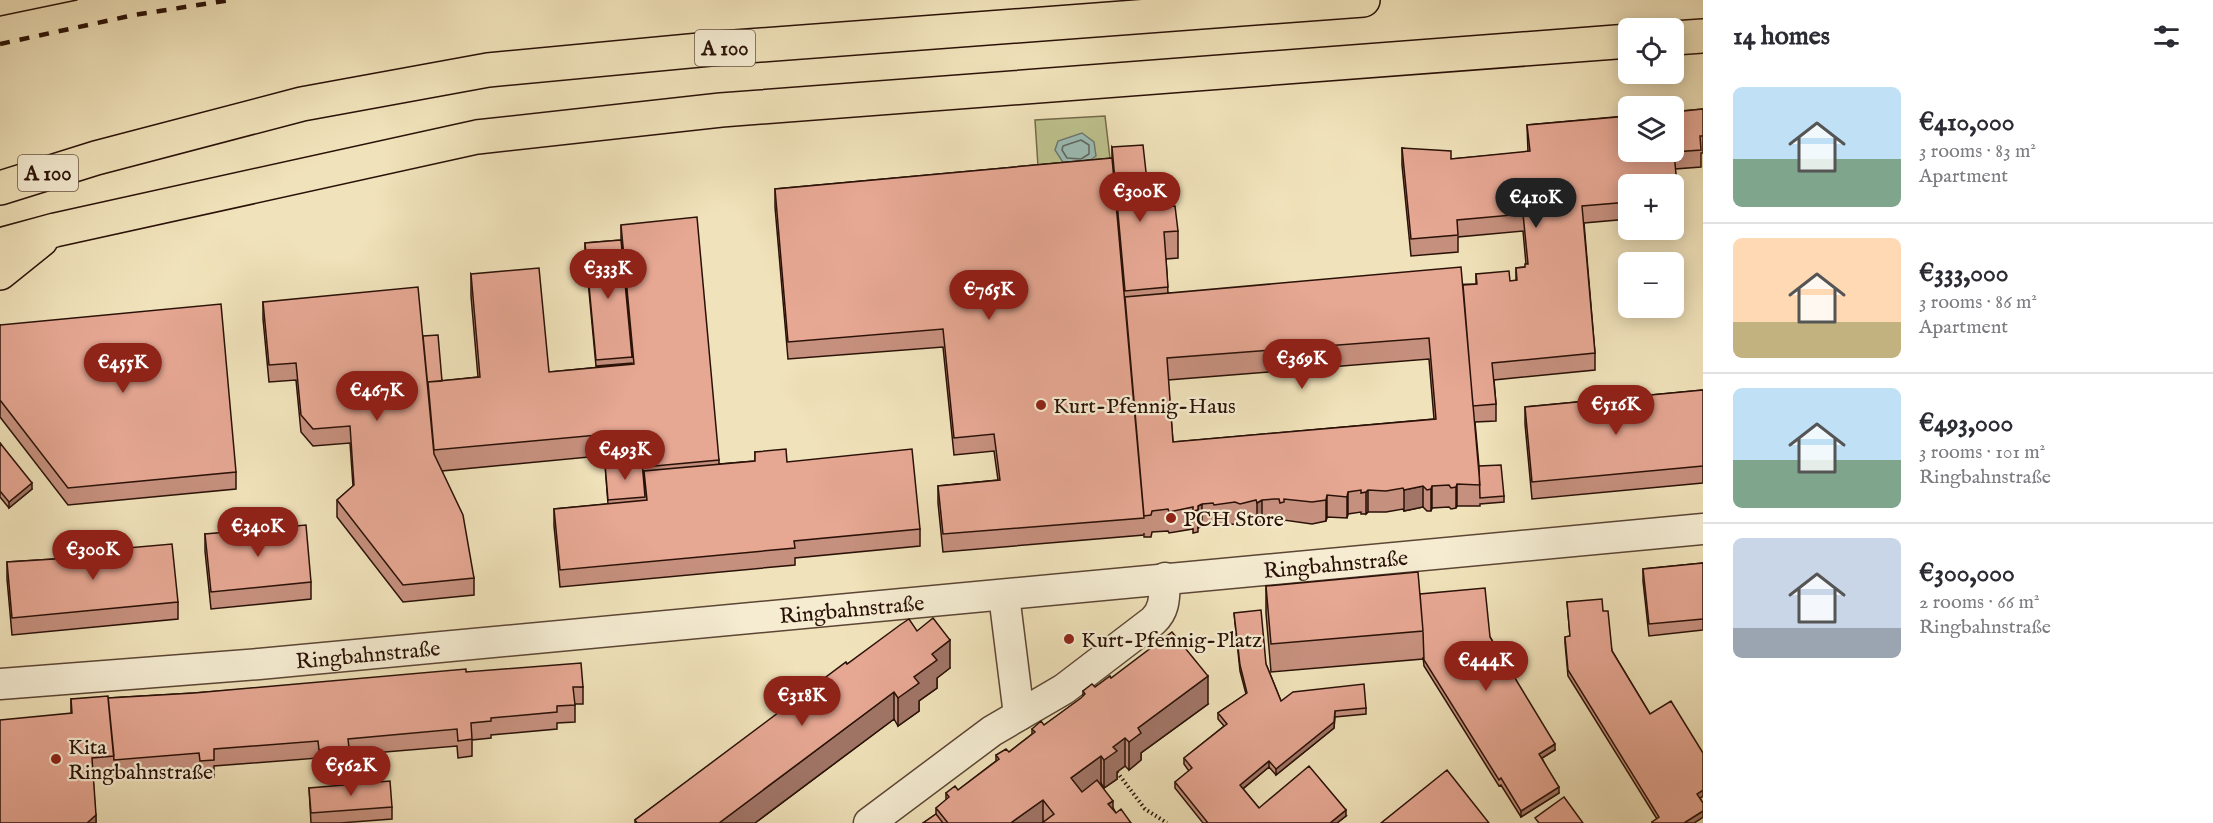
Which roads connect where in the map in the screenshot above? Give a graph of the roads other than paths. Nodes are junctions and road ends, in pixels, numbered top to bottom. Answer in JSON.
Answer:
{"nodes":[{"id":1,"x":1363,"y":0,"type":"edge"},
{"id":2,"x":1703,"y":36,"type":"edge"},
{"id":3,"x":1684,"y":37,"type":"edge"},
{"id":4,"x":1618,"y":42,"type":"edge"},
{"id":5,"x":0,"y":188,"type":"edge"},
{"id":6,"x":55,"y":230,"type":"junction"},
{"id":7,"x":0,"y":245,"type":"edge"},
{"id":8,"x":0,"y":273,"type":"edge"},
{"id":9,"x":1703,"y":529,"type":"edge"},
{"id":10,"x":1165,"y":578,"type":"junction"},
{"id":11,"x":1004,"y":595,"type":"junction"},
{"id":12,"x":0,"y":684,"type":"edge"},
{"id":13,"x":1019,"y":715,"type":"junction"},
{"id":14,"x":869,"y":823,"type":"edge"}],
"edges":[{"from":1,"to":5,"type":"highway","number":"A 100"},
{"from":2,"to":3,"type":"highway"},
{"from":4,"to":6,"type":"highway","number":"A 100"},
{"from":6,"to":7,"type":"highway","number":"A 100"},
{"from":6,"to":8,"type":"highway"},
{"from":9,"to":10,"type":"street","name":"Ringbahnstraße"},
{"from":10,"to":11,"type":"street","name":"Ringbahnstraße"},
{"from":10,"to":13,"type":"street"},
{"from":11,"to":12,"type":"street","name":"Ringbahnstraße"},
{"from":11,"to":13,"type":"street"},
{"from":13,"to":14,"type":"street"}]}
